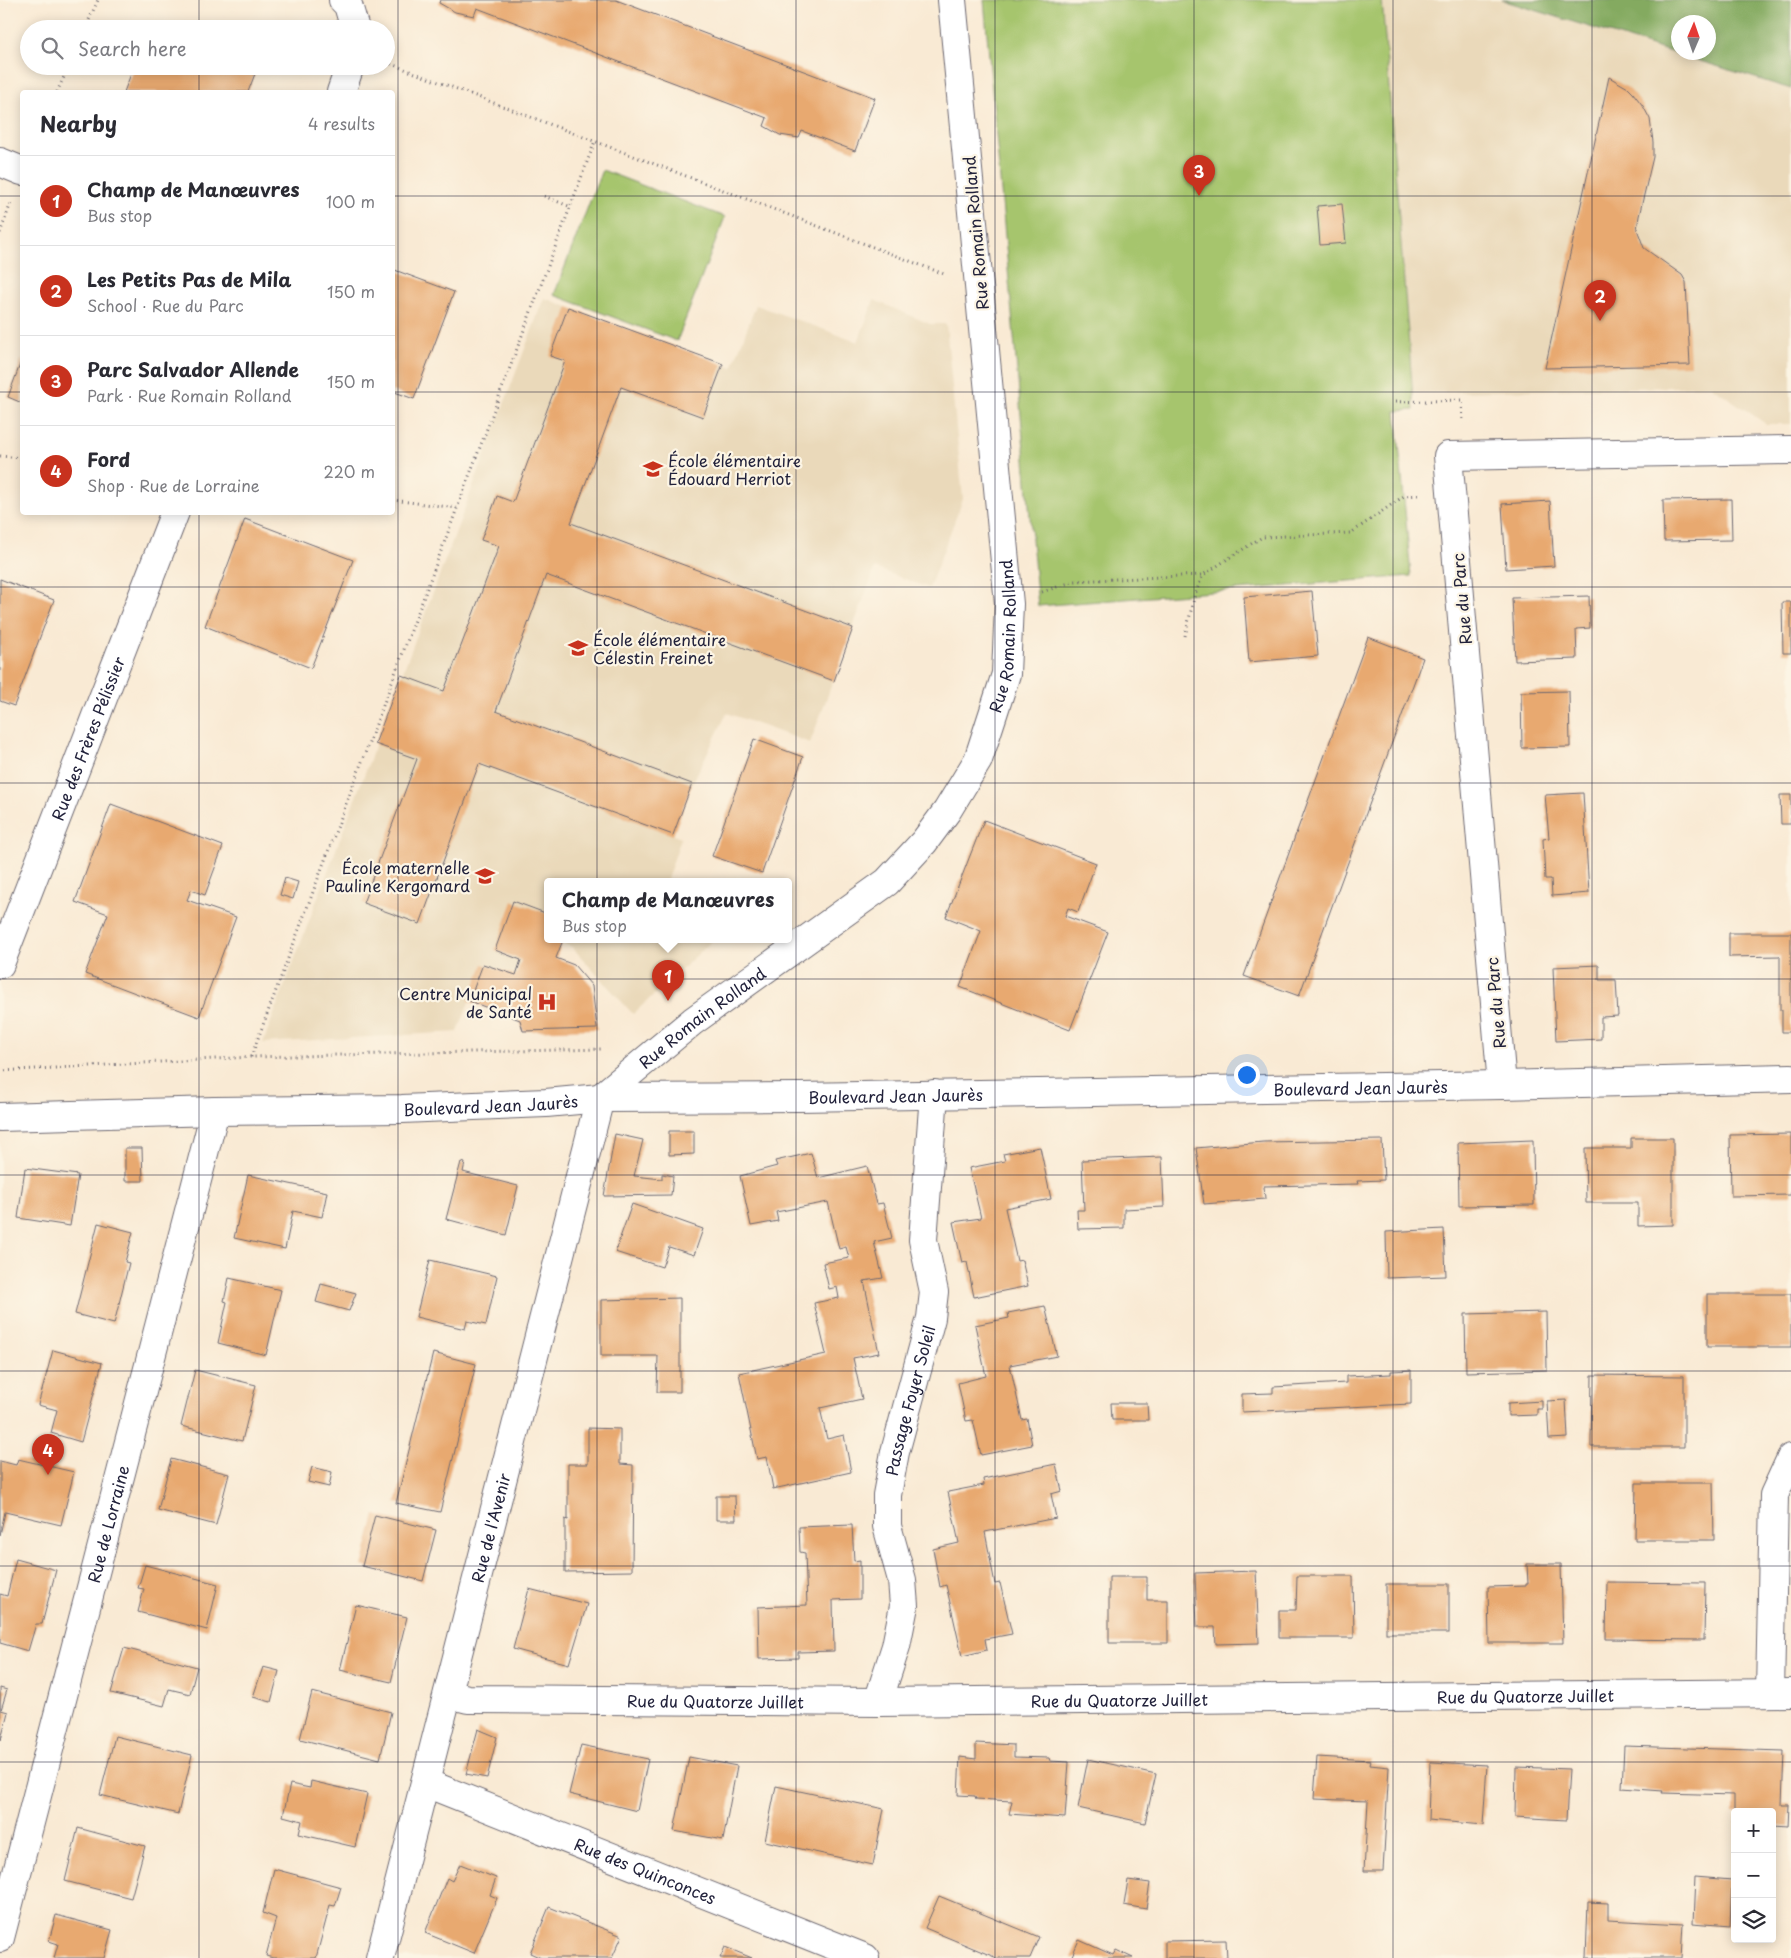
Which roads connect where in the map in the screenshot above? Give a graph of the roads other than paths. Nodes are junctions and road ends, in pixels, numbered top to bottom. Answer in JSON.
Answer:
{"nodes":[{"id":1,"x":343,"y":0,"type":"edge"},
{"id":2,"x":952,"y":0,"type":"edge"},
{"id":3,"x":352,"y":20,"type":"edge"},
{"id":4,"x":347,"y":75,"type":"edge"},
{"id":5,"x":342,"y":90,"type":"edge"},
{"id":6,"x":0,"y":162,"type":"edge"},
{"id":7,"x":20,"y":170,"type":"edge"},
{"id":8,"x":1791,"y":450,"type":"edge"},
{"id":9,"x":174,"y":515,"type":"edge"},
{"id":10,"x":0,"y":964,"type":"edge"},
{"id":11,"x":1791,"y":1078,"type":"edge"},
{"id":12,"x":1502,"y":1085,"type":"junction"},
{"id":13,"x":934,"y":1094,"type":"junction"},
{"id":14,"x":600,"y":1098,"type":"junction"},
{"id":15,"x":215,"y":1111,"type":"junction"},
{"id":16,"x":0,"y":1118,"type":"edge"},
{"id":17,"x":1791,"y":1458,"type":"edge"},
{"id":18,"x":1781,"y":1693,"type":"edge"},
{"id":19,"x":448,"y":1694,"type":"junction"},
{"id":20,"x":878,"y":1702,"type":"junction"},
{"id":21,"x":426,"y":1783,"type":"junction"},
{"id":22,"x":0,"y":1938,"type":"edge"},
{"id":23,"x":380,"y":1958,"type":"edge"},
{"id":24,"x":865,"y":1958,"type":"edge"}],
"edges":[{"from":1,"to":3,"type":"street"},
{"from":2,"to":14,"type":"street","name":"Rue Romain Rolland"},
{"from":4,"to":5,"type":"street"},
{"from":6,"to":7,"type":"street"},
{"from":8,"to":12,"type":"street","name":"Rue du Parc"},
{"from":9,"to":10,"type":"street","name":"Rue des Frères Pélissier"},
{"from":11,"to":12,"type":"street","name":"Boulevard Jean Jaurès"},
{"from":12,"to":13,"type":"street","name":"Boulevard Jean Jaurès"},
{"from":13,"to":14,"type":"street","name":"Boulevard Jean Jaurès"},
{"from":13,"to":20,"type":"street","name":"Passage Foyer Soleil"},
{"from":14,"to":15,"type":"street","name":"Boulevard Jean Jaurès"},
{"from":14,"to":19,"type":"street","name":"Rue de l'Avenir"},
{"from":15,"to":16,"type":"street","name":"Boulevard Jean Jaurès"},
{"from":15,"to":22,"type":"street","name":"Rue de Lorraine"},
{"from":17,"to":18,"type":"street"},
{"from":18,"to":20,"type":"street","name":"Rue du Quatorze Juillet"},
{"from":19,"to":20,"type":"street","name":"Rue du Quatorze Juillet"},
{"from":19,"to":21,"type":"street","name":"Rue de l'Avenir"},
{"from":21,"to":23,"type":"street","name":"Rue de l'Avenir"},
{"from":21,"to":24,"type":"street","name":"Rue des Quinconces"}]}
